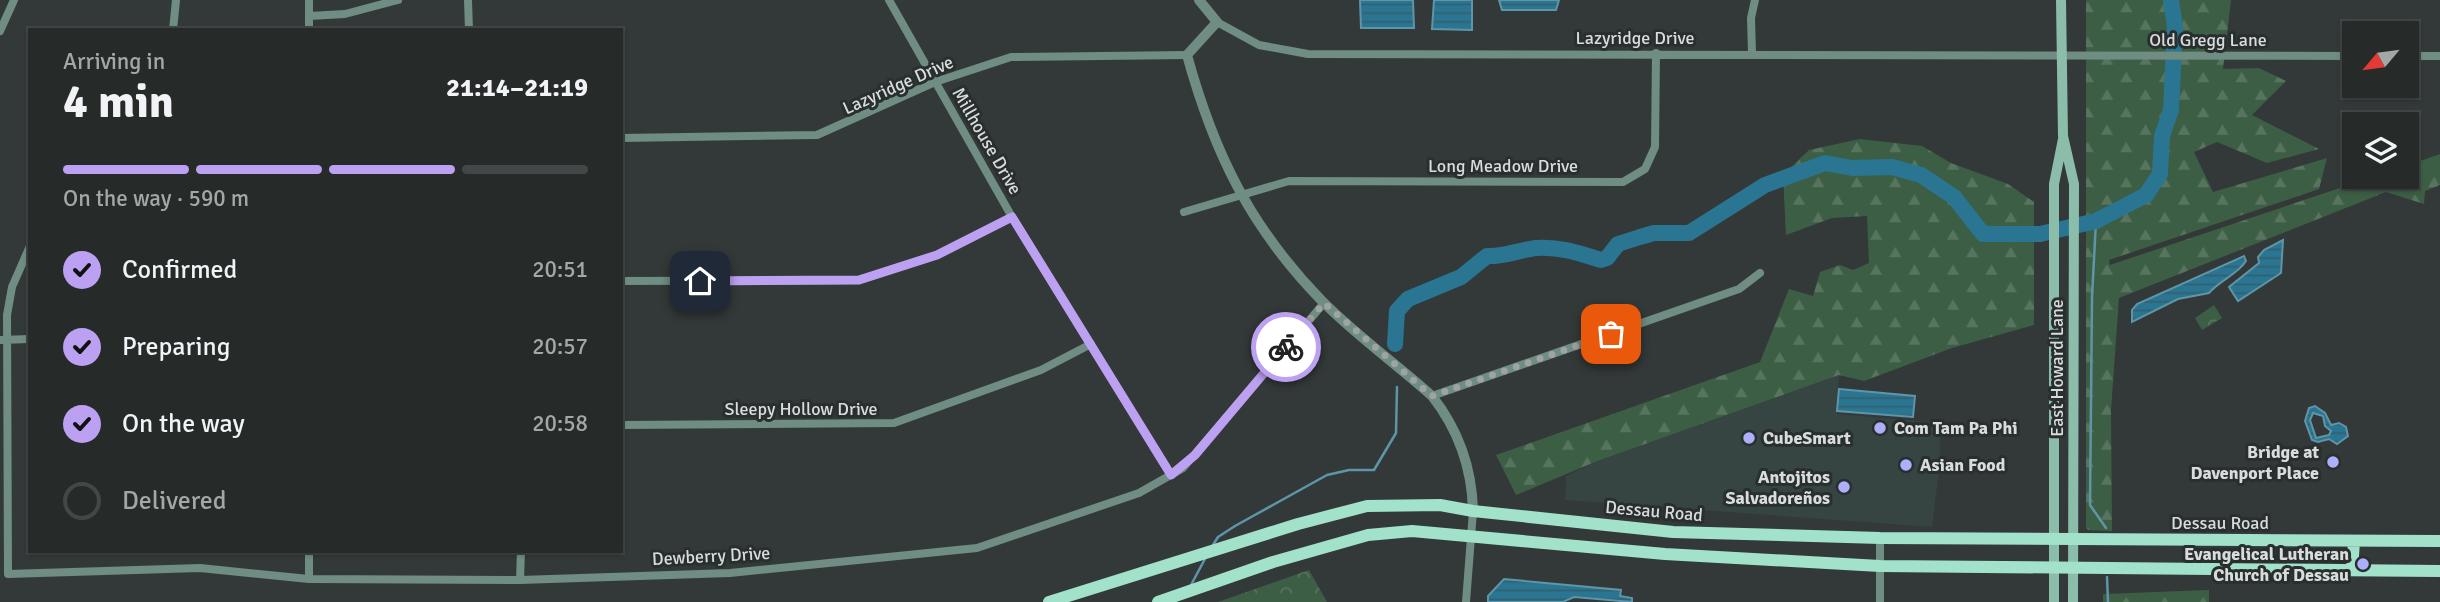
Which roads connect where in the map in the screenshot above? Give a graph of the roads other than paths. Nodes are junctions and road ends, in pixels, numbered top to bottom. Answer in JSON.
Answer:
{"nodes":[{"id":1,"x":14,"y":0,"type":"edge"},
{"id":2,"x":176,"y":0,"type":"edge"},
{"id":3,"x":309,"y":0,"type":"edge"},
{"id":4,"x":398,"y":0,"type":"edge"},
{"id":5,"x":468,"y":0,"type":"edge"},
{"id":6,"x":889,"y":0,"type":"edge"},
{"id":7,"x":1199,"y":0,"type":"edge"},
{"id":8,"x":1755,"y":0,"type":"edge"},
{"id":9,"x":2061,"y":0,"type":"edge"},
{"id":10,"x":309,"y":16,"type":"junction"},
{"id":11,"x":1217,"y":22,"type":"junction"},
{"id":12,"x":173,"y":28,"type":"edge"},
{"id":13,"x":309,"y":28,"type":"edge"},
{"id":14,"x":469,"y":28,"type":"edge"},
{"id":15,"x":0,"y":31,"type":"edge"},
{"id":16,"x":1656,"y":53,"type":"junction"},
{"id":17,"x":1752,"y":54,"type":"junction"},
{"id":18,"x":2061,"y":54,"type":"junction"},
{"id":19,"x":1187,"y":55,"type":"junction"},
{"id":20,"x":2342,"y":56,"type":"edge"},
{"id":21,"x":2419,"y":56,"type":"edge"},
{"id":22,"x":2440,"y":56,"type":"edge"},
{"id":23,"x":935,"y":82,"type":"junction"},
{"id":24,"x":2063,"y":136,"type":"junction"},
{"id":25,"x":623,"y":138,"type":"edge"},
{"id":26,"x":1241,"y":194,"type":"junction"},
{"id":27,"x":1184,"y":212,"type":"dead end"},
{"id":28,"x":1012,"y":217,"type":"junction"},
{"id":29,"x":28,"y":251,"type":"edge"},
{"id":30,"x":1760,"y":273,"type":"dead end"},
{"id":31,"x":623,"y":281,"type":"edge"},
{"id":32,"x":1324,"y":303,"type":"junction"},
{"id":33,"x":3,"y":339,"type":"edge"},
{"id":34,"x":28,"y":339,"type":"edge"},
{"id":35,"x":1091,"y":344,"type":"junction"},
{"id":36,"x":1432,"y":396,"type":"junction"},
{"id":37,"x":623,"y":425,"type":"edge"},
{"id":38,"x":1171,"y":475,"type":"junction"},
{"id":39,"x":1473,"y":511,"type":"junction"},
{"id":40,"x":1471,"y":536,"type":"junction"},
{"id":41,"x":1880,"y":538,"type":"junction"},
{"id":42,"x":2054,"y":540,"type":"junction"},
{"id":43,"x":2073,"y":540,"type":"junction"},
{"id":44,"x":2354,"y":541,"type":"junction"},
{"id":45,"x":2440,"y":541,"type":"edge"},
{"id":46,"x":309,"y":553,"type":"edge"},
{"id":47,"x":521,"y":553,"type":"edge"},
{"id":48,"x":1880,"y":565,"type":"junction"},
{"id":49,"x":2054,"y":565,"type":"junction"},
{"id":50,"x":2073,"y":566,"type":"junction"},
{"id":51,"x":2352,"y":570,"type":"junction"},
{"id":52,"x":2440,"y":571,"type":"edge"},
{"id":53,"x":309,"y":579,"type":"junction"},
{"id":54,"x":520,"y":580,"type":"junction"},
{"id":55,"x":1049,"y":602,"type":"edge"},
{"id":56,"x":1158,"y":602,"type":"edge"},
{"id":57,"x":1466,"y":602,"type":"edge"},
{"id":58,"x":1880,"y":602,"type":"edge"},
{"id":59,"x":2054,"y":602,"type":"edge"},
{"id":60,"x":2073,"y":602,"type":"edge"}],
"edges":[{"from":1,"to":15,"type":"street"},
{"from":2,"to":12,"type":"street"},
{"from":3,"to":10,"type":"street"},
{"from":4,"to":10,"type":"street"},
{"from":5,"to":14,"type":"street"},
{"from":6,"to":23,"type":"street","name":"Millhouse Drive"},
{"from":7,"to":11,"type":"street"},
{"from":8,"to":17,"type":"street"},
{"from":9,"to":18,"type":"main road","name":"East Howard Lane"},
{"from":10,"to":13,"type":"street"},
{"from":11,"to":16,"type":"street","name":"Lazyridge Drive"},
{"from":11,"to":19,"type":"street"},
{"from":16,"to":17,"type":"street","name":"Lazyridge Drive"},
{"from":16,"to":26,"type":"street","name":"Long Meadow Drive"},
{"from":17,"to":18,"type":"street","name":"Lazyridge Drive"},
{"from":18,"to":20,"type":"street","name":"Old Gregg Lane"},
{"from":18,"to":24,"type":"main road","name":"East Howard Lane"},
{"from":19,"to":23,"type":"street","name":"Lazyridge Drive"},
{"from":19,"to":26,"type":"street"},
{"from":21,"to":22,"type":"street"},
{"from":23,"to":25,"type":"street","name":"Lazyridge Drive"},
{"from":23,"to":28,"type":"street","name":"Millhouse Drive"},
{"from":24,"to":42,"type":"main road","name":"East Howard Lane"},
{"from":24,"to":43,"type":"main road","name":"East Howard Lane"},
{"from":26,"to":27,"type":"street","name":"Long Meadow Drive"},
{"from":26,"to":32,"type":"street"},
{"from":28,"to":31,"type":"street"},
{"from":28,"to":35,"type":"street","name":"Millhouse Drive"},
{"from":29,"to":33,"type":"street"},
{"from":30,"to":36,"type":"street"},
{"from":32,"to":36,"type":"street"},
{"from":32,"to":38,"type":"street","name":"Dewberry Drive"},
{"from":33,"to":34,"type":"street"},
{"from":33,"to":53,"type":"street","name":"Dewberry Drive"},
{"from":35,"to":37,"type":"street","name":"Sleepy Hollow Drive"},
{"from":35,"to":38,"type":"street","name":"Millhouse Drive"},
{"from":36,"to":39,"type":"street"},
{"from":38,"to":54,"type":"street","name":"Dewberry Drive"},
{"from":39,"to":40,"type":"street"},
{"from":39,"to":41,"type":"main road","name":"Dessau Road"},
{"from":39,"to":55,"type":"main road","name":"Dessau Road"},
{"from":40,"to":48,"type":"main road"},
{"from":40,"to":56,"type":"main road"},
{"from":40,"to":57,"type":"street"},
{"from":41,"to":42,"type":"main road","name":"Dessau Road"},
{"from":41,"to":48,"type":"street"},
{"from":42,"to":43,"type":"main road","name":"Dessau Road"},
{"from":42,"to":49,"type":"main road","name":"East Howard Lane"},
{"from":43,"to":44,"type":"main road","name":"Dessau Road"},
{"from":43,"to":50,"type":"main road","name":"East Howard Lane"},
{"from":44,"to":45,"type":"main road","name":"Dessau Road"},
{"from":44,"to":51,"type":"main road"},
{"from":46,"to":53,"type":"street"},
{"from":47,"to":54,"type":"street"},
{"from":48,"to":49,"type":"main road"},
{"from":48,"to":58,"type":"street"},
{"from":49,"to":50,"type":"main road"},
{"from":49,"to":59,"type":"main road","name":"East Howard Lane"},
{"from":50,"to":51,"type":"main road"},
{"from":50,"to":60,"type":"main road","name":"East Howard Lane"},
{"from":51,"to":52,"type":"main road"},
{"from":53,"to":54,"type":"street","name":"Dewberry Drive"}]}
